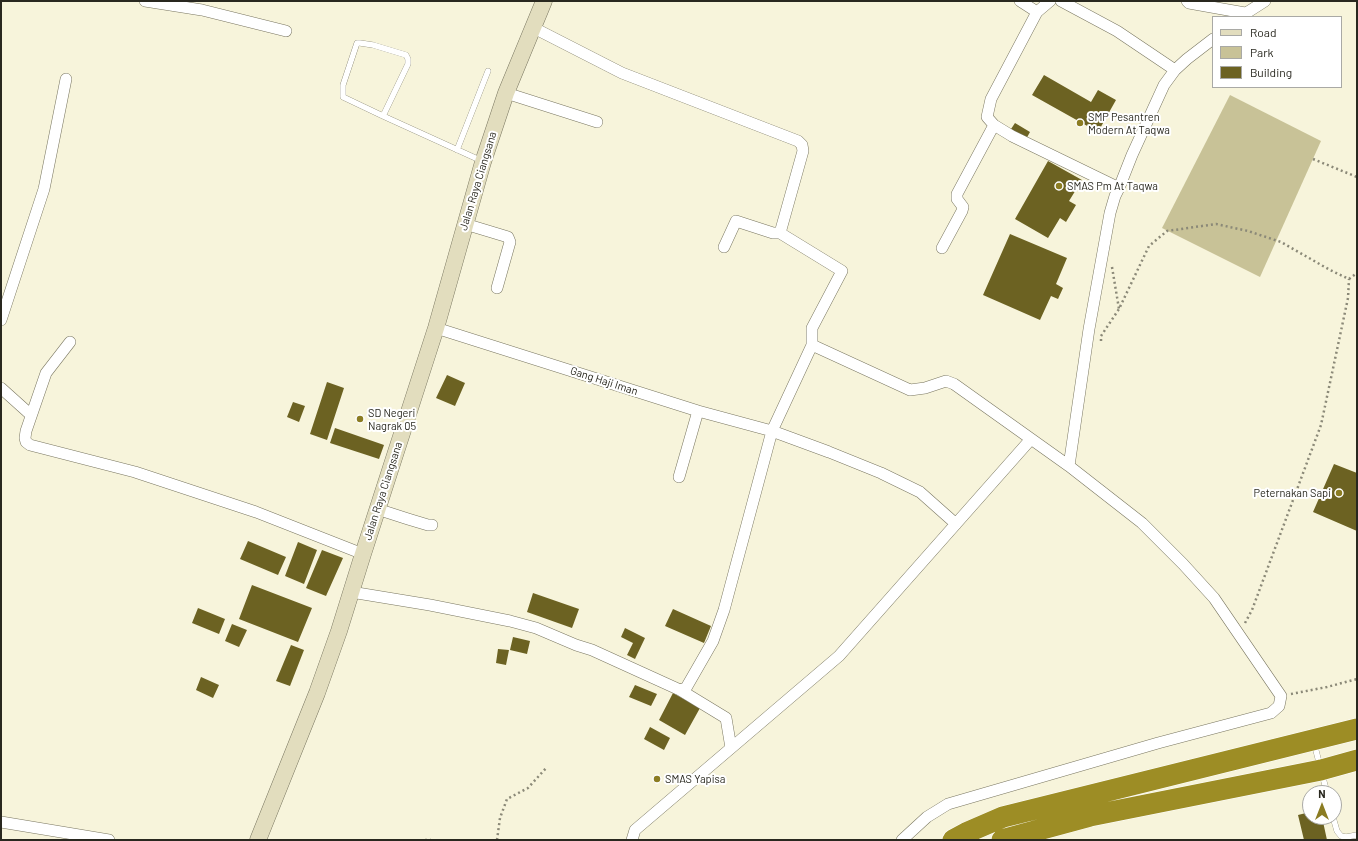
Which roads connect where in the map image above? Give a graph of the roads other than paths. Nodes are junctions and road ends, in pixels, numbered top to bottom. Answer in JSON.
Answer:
{"nodes":[{"id":1,"x":145,"y":1,"type":"edge"},
{"id":2,"x":544,"y":1,"type":"edge"},
{"id":3,"x":1020,"y":1,"type":"edge"},
{"id":4,"x":1050,"y":1,"type":"edge"},
{"id":5,"x":1061,"y":1,"type":"edge"},
{"id":6,"x":1187,"y":1,"type":"edge"},
{"id":7,"x":1265,"y":1,"type":"edge"},
{"id":8,"x":1037,"y":12,"type":"junction"},
{"id":9,"x":1243,"y":15,"type":"edge"},
{"id":10,"x":532,"y":27,"type":"junction"},
{"id":11,"x":286,"y":31,"type":"dead end"},
{"id":12,"x":1212,"y":40,"type":"edge"},
{"id":13,"x":1175,"y":70,"type":"junction"},
{"id":14,"x":488,"y":71,"type":"dead end"},
{"id":15,"x":66,"y":79,"type":"dead end"},
{"id":16,"x":506,"y":93,"type":"junction"},
{"id":17,"x":383,"y":116,"type":"junction"},
{"id":18,"x":597,"y":122,"type":"dead end"},
{"id":19,"x":994,"y":125,"type":"junction"},
{"id":20,"x":457,"y":150,"type":"junction"},
{"id":21,"x":483,"y":162,"type":"junction"},
{"id":22,"x":1119,"y":188,"type":"junction"},
{"id":23,"x":465,"y":224,"type":"junction"},
{"id":24,"x":780,"y":233,"type":"junction"},
{"id":25,"x":724,"y":247,"type":"dead end"},
{"id":26,"x":942,"y":248,"type":"dead end"},
{"id":27,"x":497,"y":288,"type":"dead end"},
{"id":28,"x":1,"y":320,"type":"edge"},
{"id":29,"x":436,"y":328,"type":"junction"},
{"id":30,"x":70,"y":342,"type":"dead end"},
{"id":31,"x":812,"y":345,"type":"junction"},
{"id":32,"x":1,"y":388,"type":"edge"},
{"id":33,"x":698,"y":411,"type":"junction"},
{"id":34,"x":31,"y":415,"type":"junction"},
{"id":35,"x":772,"y":431,"type":"junction"},
{"id":36,"x":1031,"y":439,"type":"junction"},
{"id":37,"x":1069,"y":466,"type":"junction"},
{"id":38,"x":679,"y":477,"type":"dead end"},
{"id":39,"x":377,"y":509,"type":"junction"},
{"id":40,"x":956,"y":524,"type":"junction"},
{"id":41,"x":432,"y":525,"type":"dead end"},
{"id":42,"x":362,"y":554,"type":"junction"},
{"id":43,"x":351,"y":592,"type":"junction"},
{"id":44,"x":680,"y":690,"type":"junction"},
{"id":45,"x":1357,"y":729,"type":"edge"},
{"id":46,"x":1313,"y":741,"type":"junction"},
{"id":47,"x":731,"y":748,"type":"junction"},
{"id":48,"x":1357,"y":760,"type":"edge"},
{"id":49,"x":1321,"y":770,"type":"junction"},
{"id":50,"x":1325,"y":785,"type":"edge"},
{"id":51,"x":1,"y":822,"type":"edge"},
{"id":52,"x":1335,"y":825,"type":"edge"},
{"id":53,"x":1357,"y":835,"type":"edge"},
{"id":54,"x":109,"y":840,"type":"edge"},
{"id":55,"x":258,"y":840,"type":"edge"},
{"id":56,"x":632,"y":840,"type":"edge"},
{"id":57,"x":902,"y":840,"type":"edge"},
{"id":58,"x":953,"y":840,"type":"edge"},
{"id":59,"x":1002,"y":840,"type":"edge"}],
"edges":[{"from":1,"to":11,"type":"street"},
{"from":2,"to":10,"type":"main road","name":"Jalan Raya Ciangsana"},
{"from":3,"to":8,"type":"street"},
{"from":4,"to":8,"type":"street"},
{"from":5,"to":13,"type":"street"},
{"from":6,"to":9,"type":"street"},
{"from":7,"to":9,"type":"street"},
{"from":8,"to":19,"type":"street"},
{"from":10,"to":16,"type":"main road","name":"Jalan Raya Ciangsana"},
{"from":10,"to":24,"type":"street"},
{"from":12,"to":13,"type":"street"},
{"from":13,"to":22,"type":"street"},
{"from":14,"to":20,"type":"lane"},
{"from":15,"to":28,"type":"street"},
{"from":16,"to":18,"type":"street"},
{"from":16,"to":21,"type":"main road","name":"Jalan Raya Ciangsana"},
{"from":17,"to":17,"type":"lane"},
{"from":17,"to":20,"type":"lane"},
{"from":19,"to":22,"type":"street"},
{"from":19,"to":26,"type":"street"},
{"from":20,"to":21,"type":"lane"},
{"from":21,"to":23,"type":"main road","name":"Jalan Raya Ciangsana"},
{"from":22,"to":37,"type":"street"},
{"from":23,"to":27,"type":"street"},
{"from":23,"to":29,"type":"main road","name":"Jalan Raya Ciangsana"},
{"from":24,"to":25,"type":"street"},
{"from":24,"to":31,"type":"street"},
{"from":29,"to":33,"type":"street","name":"Gang Haji Iman"},
{"from":29,"to":39,"type":"main road","name":"Jalan Raya Ciangsana"},
{"from":30,"to":34,"type":"street"},
{"from":31,"to":35,"type":"street"},
{"from":31,"to":36,"type":"street"},
{"from":32,"to":34,"type":"street"},
{"from":33,"to":35,"type":"street","name":"Gang Haji Iman"},
{"from":33,"to":38,"type":"street"},
{"from":34,"to":42,"type":"street"},
{"from":35,"to":40,"type":"street","name":"Gang Haji Iman"},
{"from":35,"to":44,"type":"street"},
{"from":36,"to":37,"type":"street"},
{"from":36,"to":40,"type":"street"},
{"from":37,"to":57,"type":"street"},
{"from":39,"to":41,"type":"street"},
{"from":39,"to":42,"type":"main road","name":"Jalan Raya Ciangsana"},
{"from":40,"to":47,"type":"street"},
{"from":42,"to":43,"type":"main road","name":"Jalan Raya Ciangsana"},
{"from":43,"to":44,"type":"street"},
{"from":43,"to":55,"type":"main road","name":"Jalan Raya Ciangsana"},
{"from":44,"to":47,"type":"street"},
{"from":45,"to":46,"type":"highway"},
{"from":46,"to":49,"type":"lane"},
{"from":46,"to":58,"type":"highway"},
{"from":47,"to":56,"type":"street"},
{"from":48,"to":49,"type":"highway"},
{"from":49,"to":50,"type":"lane"},
{"from":49,"to":59,"type":"highway"},
{"from":51,"to":54,"type":"street"},
{"from":52,"to":53,"type":"lane"}]}
